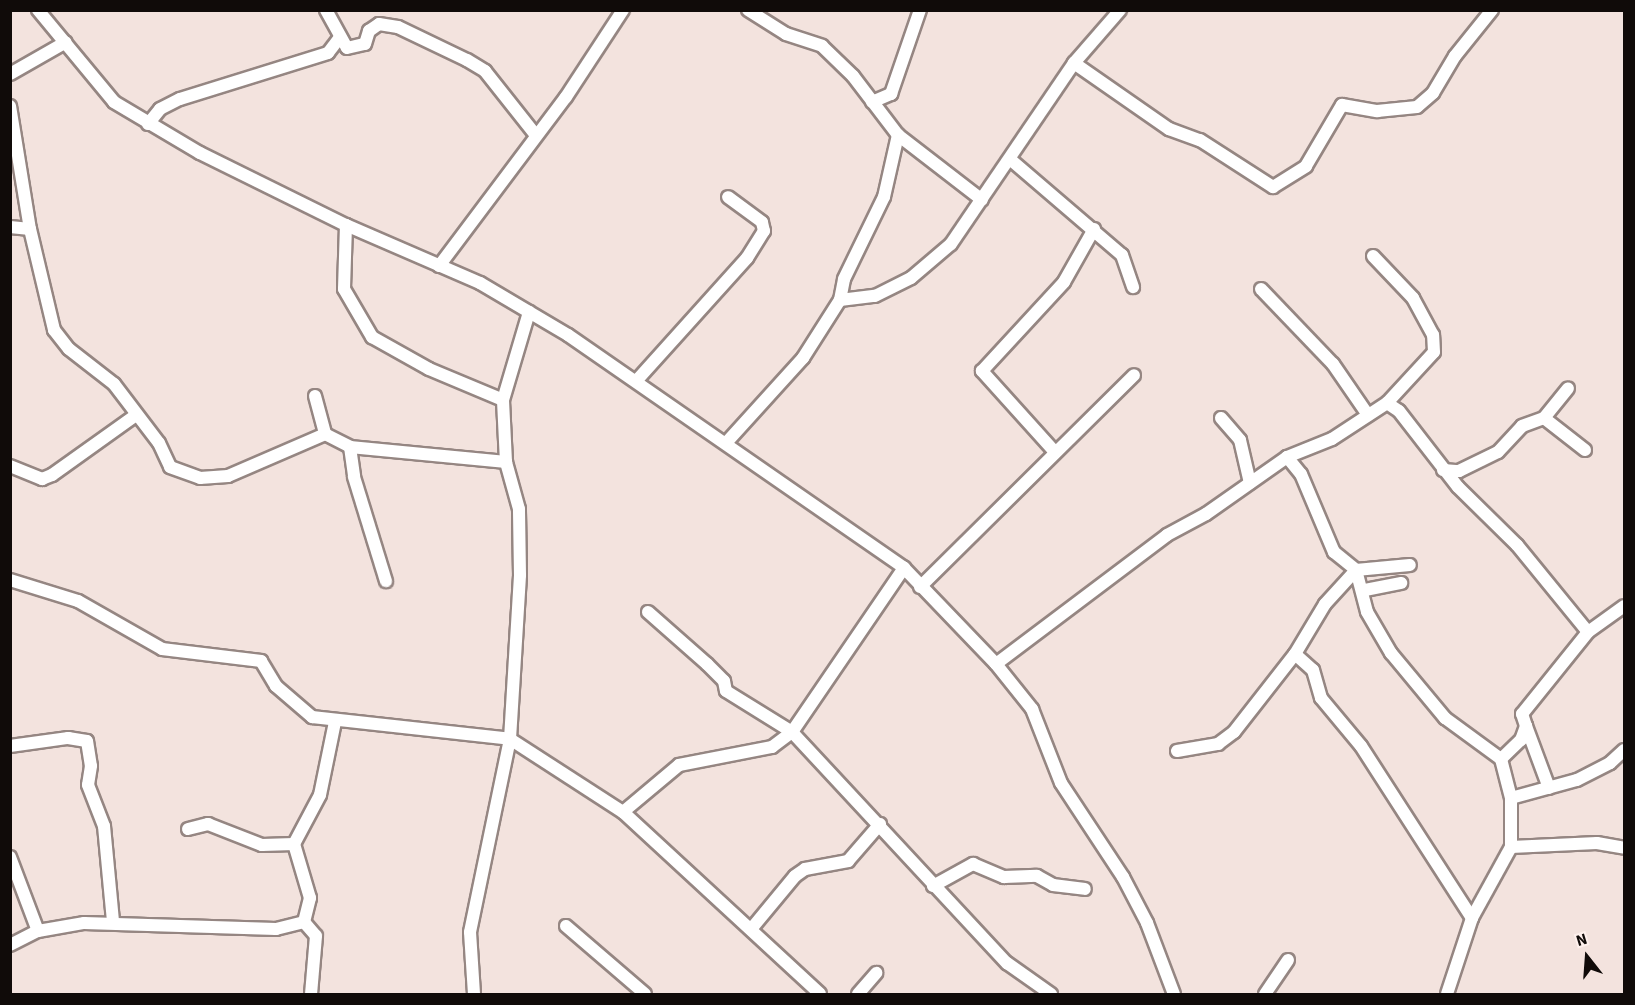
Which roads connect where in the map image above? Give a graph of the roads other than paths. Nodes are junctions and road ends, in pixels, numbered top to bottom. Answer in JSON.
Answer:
{"nodes":[{"id":1,"x":38,"y":10,"type":"edge"},
{"id":2,"x":326,"y":10,"type":"edge"},
{"id":3,"x":608,"y":10,"type":"edge"},
{"id":4,"x":920,"y":10,"type":"edge"},
{"id":5,"x":1120,"y":10,"type":"edge"},
{"id":6,"x":1492,"y":10,"type":"edge"},
{"id":7,"x":750,"y":11,"type":"edge"},
{"id":8,"x":622,"y":13,"type":"edge"},
{"id":9,"x":340,"y":37,"type":"junction"},
{"id":10,"x":66,"y":42,"type":"junction"},
{"id":11,"x":1074,"y":63,"type":"junction"},
{"id":12,"x":10,"y":74,"type":"edge"},
{"id":13,"x":872,"y":102,"type":"junction"},
{"id":14,"x":10,"y":106,"type":"edge"},
{"id":15,"x":148,"y":124,"type":"junction"},
{"id":16,"x":535,"y":134,"type":"junction"},
{"id":17,"x":898,"y":135,"type":"junction"},
{"id":18,"x":1011,"y":160,"type":"junction"},
{"id":19,"x":728,"y":197,"type":"dead end"},
{"id":20,"x":982,"y":200,"type":"junction"},
{"id":21,"x":346,"y":225,"type":"junction"},
{"id":22,"x":10,"y":227,"type":"edge"},
{"id":23,"x":30,"y":229,"type":"junction"},
{"id":24,"x":1094,"y":229,"type":"junction"},
{"id":25,"x":1373,"y":256,"type":"dead end"},
{"id":26,"x":439,"y":266,"type":"junction"},
{"id":27,"x":1133,"y":287,"type":"dead end"},
{"id":28,"x":1261,"y":289,"type":"dead end"},
{"id":29,"x":840,"y":300,"type":"junction"},
{"id":30,"x":529,"y":312,"type":"junction"},
{"id":31,"x":1134,"y":375,"type":"dead end"},
{"id":32,"x":638,"y":379,"type":"junction"},
{"id":33,"x":1568,"y":388,"type":"dead end"},
{"id":34,"x":315,"y":396,"type":"dead end"},
{"id":35,"x":503,"y":400,"type":"junction"},
{"id":36,"x":1387,"y":403,"type":"junction"},
{"id":37,"x":136,"y":415,"type":"junction"},
{"id":38,"x":1368,"y":415,"type":"junction"},
{"id":39,"x":1221,"y":418,"type":"dead end"},
{"id":40,"x":1544,"y":418,"type":"junction"},
{"id":41,"x":325,"y":434,"type":"junction"},
{"id":42,"x":726,"y":443,"type":"junction"},
{"id":43,"x":350,"y":447,"type":"junction"},
{"id":44,"x":1585,"y":450,"type":"dead end"},
{"id":45,"x":1053,"y":451,"type":"junction"},
{"id":46,"x":1287,"y":457,"type":"junction"},
{"id":47,"x":506,"y":462,"type":"junction"},
{"id":48,"x":10,"y":466,"type":"edge"},
{"id":49,"x":1443,"y":470,"type":"junction"},
{"id":50,"x":1250,"y":483,"type":"junction"},
{"id":51,"x":1410,"y":565,"type":"dead end"},
{"id":52,"x":904,"y":568,"type":"junction"},
{"id":53,"x":1356,"y":570,"type":"junction"},
{"id":54,"x":10,"y":580,"type":"edge"},
{"id":55,"x":386,"y":581,"type":"dead end"},
{"id":56,"x":1401,"y":583,"type":"dead end"},
{"id":57,"x":920,"y":587,"type":"junction"},
{"id":58,"x":1365,"y":590,"type":"junction"},
{"id":59,"x":1623,"y":610,"type":"edge"},
{"id":60,"x":648,"y":612,"type":"dead end"},
{"id":61,"x":1588,"y":632,"type":"junction"},
{"id":62,"x":1295,"y":654,"type":"junction"},
{"id":63,"x":996,"y":664,"type":"junction"},
{"id":64,"x":335,"y":722,"type":"junction"},
{"id":65,"x":1526,"y":726,"type":"junction"},
{"id":66,"x":792,"y":732,"type":"junction"},
{"id":67,"x":510,"y":739,"type":"junction"},
{"id":68,"x":10,"y":746,"type":"edge"},
{"id":69,"x":1624,"y":750,"type":"edge"},
{"id":70,"x":1177,"y":752,"type":"dead end"},
{"id":71,"x":1501,"y":759,"type":"junction"},
{"id":72,"x":1549,"y":788,"type":"junction"},
{"id":73,"x":1511,"y":798,"type":"junction"},
{"id":74,"x":623,"y":812,"type":"junction"},
{"id":75,"x":880,"y":824,"type":"junction"},
{"id":76,"x":188,"y":829,"type":"dead end"},
{"id":77,"x":294,"y":844,"type":"junction"},
{"id":78,"x":1511,"y":847,"type":"junction"},
{"id":79,"x":1624,"y":848,"type":"edge"},
{"id":80,"x":10,"y":856,"type":"edge"},
{"id":81,"x":933,"y":886,"type":"junction"},
{"id":82,"x":1085,"y":889,"type":"dead end"},
{"id":83,"x":1472,"y":918,"type":"junction"},
{"id":84,"x":113,"y":921,"type":"junction"},
{"id":85,"x":304,"y":922,"type":"junction"},
{"id":86,"x":566,"y":926,"type":"dead end"},
{"id":87,"x":752,"y":928,"type":"junction"},
{"id":88,"x":38,"y":931,"type":"junction"},
{"id":89,"x":10,"y":945,"type":"edge"},
{"id":90,"x":1288,"y":960,"type":"dead end"},
{"id":91,"x":876,"y":974,"type":"dead end"},
{"id":92,"x":311,"y":994,"type":"edge"},
{"id":93,"x":474,"y":994,"type":"edge"},
{"id":94,"x":645,"y":994,"type":"edge"},
{"id":95,"x":820,"y":994,"type":"edge"},
{"id":96,"x":858,"y":994,"type":"edge"},
{"id":97,"x":1051,"y":994,"type":"edge"},
{"id":98,"x":1174,"y":994,"type":"edge"},
{"id":99,"x":1265,"y":994,"type":"edge"},
{"id":100,"x":1447,"y":994,"type":"edge"}],
"edges":[{"from":1,"to":10,"type":"street"},
{"from":2,"to":9,"type":"street"},
{"from":3,"to":8,"type":"street"},
{"from":4,"to":13,"type":"street"},
{"from":5,"to":11,"type":"street"},
{"from":6,"to":11,"type":"street"},
{"from":7,"to":13,"type":"street"},
{"from":8,"to":16,"type":"street"},
{"from":9,"to":15,"type":"street"},
{"from":9,"to":16,"type":"street"},
{"from":10,"to":12,"type":"street"},
{"from":10,"to":15,"type":"street"},
{"from":11,"to":18,"type":"street"},
{"from":13,"to":17,"type":"street"},
{"from":14,"to":23,"type":"street"},
{"from":15,"to":21,"type":"street"},
{"from":16,"to":26,"type":"street"},
{"from":17,"to":20,"type":"street"},
{"from":17,"to":29,"type":"street"},
{"from":18,"to":20,"type":"street"},
{"from":18,"to":24,"type":"street"},
{"from":19,"to":32,"type":"street"},
{"from":20,"to":29,"type":"street"},
{"from":21,"to":26,"type":"street"},
{"from":21,"to":35,"type":"street"},
{"from":22,"to":23,"type":"street"},
{"from":23,"to":37,"type":"street"},
{"from":24,"to":27,"type":"street"},
{"from":24,"to":45,"type":"street"},
{"from":25,"to":36,"type":"street"},
{"from":26,"to":30,"type":"street"},
{"from":28,"to":38,"type":"street"},
{"from":29,"to":42,"type":"street"},
{"from":30,"to":32,"type":"street"},
{"from":30,"to":35,"type":"street"},
{"from":31,"to":45,"type":"street"},
{"from":32,"to":42,"type":"street"},
{"from":33,"to":40,"type":"street"},
{"from":34,"to":41,"type":"street"},
{"from":35,"to":47,"type":"street"},
{"from":36,"to":38,"type":"street"},
{"from":36,"to":49,"type":"street"},
{"from":37,"to":41,"type":"street"},
{"from":37,"to":48,"type":"street"},
{"from":38,"to":46,"type":"street"},
{"from":39,"to":50,"type":"street"},
{"from":40,"to":44,"type":"street"},
{"from":40,"to":49,"type":"street"},
{"from":41,"to":43,"type":"street"},
{"from":42,"to":52,"type":"street"},
{"from":43,"to":47,"type":"street"},
{"from":43,"to":55,"type":"street"},
{"from":45,"to":57,"type":"street"},
{"from":46,"to":50,"type":"street"},
{"from":46,"to":53,"type":"street"},
{"from":47,"to":67,"type":"street"},
{"from":49,"to":61,"type":"street"},
{"from":50,"to":63,"type":"street"},
{"from":51,"to":53,"type":"street"},
{"from":52,"to":57,"type":"street"},
{"from":52,"to":66,"type":"street"},
{"from":53,"to":58,"type":"street"},
{"from":53,"to":62,"type":"street"},
{"from":54,"to":64,"type":"street"},
{"from":56,"to":58,"type":"street"},
{"from":57,"to":63,"type":"street"},
{"from":58,"to":71,"type":"street"},
{"from":59,"to":61,"type":"street"},
{"from":60,"to":66,"type":"street"},
{"from":61,"to":65,"type":"street"},
{"from":62,"to":70,"type":"street"},
{"from":62,"to":83,"type":"street"},
{"from":63,"to":98,"type":"street"},
{"from":64,"to":67,"type":"street"},
{"from":64,"to":77,"type":"street"},
{"from":65,"to":71,"type":"street"},
{"from":65,"to":72,"type":"street"},
{"from":66,"to":74,"type":"street"},
{"from":66,"to":75,"type":"street"},
{"from":67,"to":74,"type":"street"},
{"from":67,"to":93,"type":"street"},
{"from":68,"to":84,"type":"street"},
{"from":69,"to":72,"type":"street"},
{"from":71,"to":73,"type":"street"},
{"from":72,"to":73,"type":"street"},
{"from":73,"to":78,"type":"street"},
{"from":74,"to":87,"type":"street"},
{"from":75,"to":81,"type":"street"},
{"from":75,"to":87,"type":"street"},
{"from":76,"to":77,"type":"street"},
{"from":77,"to":85,"type":"street"},
{"from":78,"to":79,"type":"street"},
{"from":78,"to":83,"type":"street"},
{"from":80,"to":88,"type":"street"},
{"from":81,"to":82,"type":"street"},
{"from":81,"to":97,"type":"street"},
{"from":83,"to":100,"type":"street"},
{"from":84,"to":85,"type":"street"},
{"from":84,"to":88,"type":"street"},
{"from":85,"to":92,"type":"street"},
{"from":86,"to":94,"type":"street"},
{"from":87,"to":95,"type":"street"},
{"from":88,"to":89,"type":"street"},
{"from":90,"to":99,"type":"street"},
{"from":91,"to":96,"type":"street"}]}
